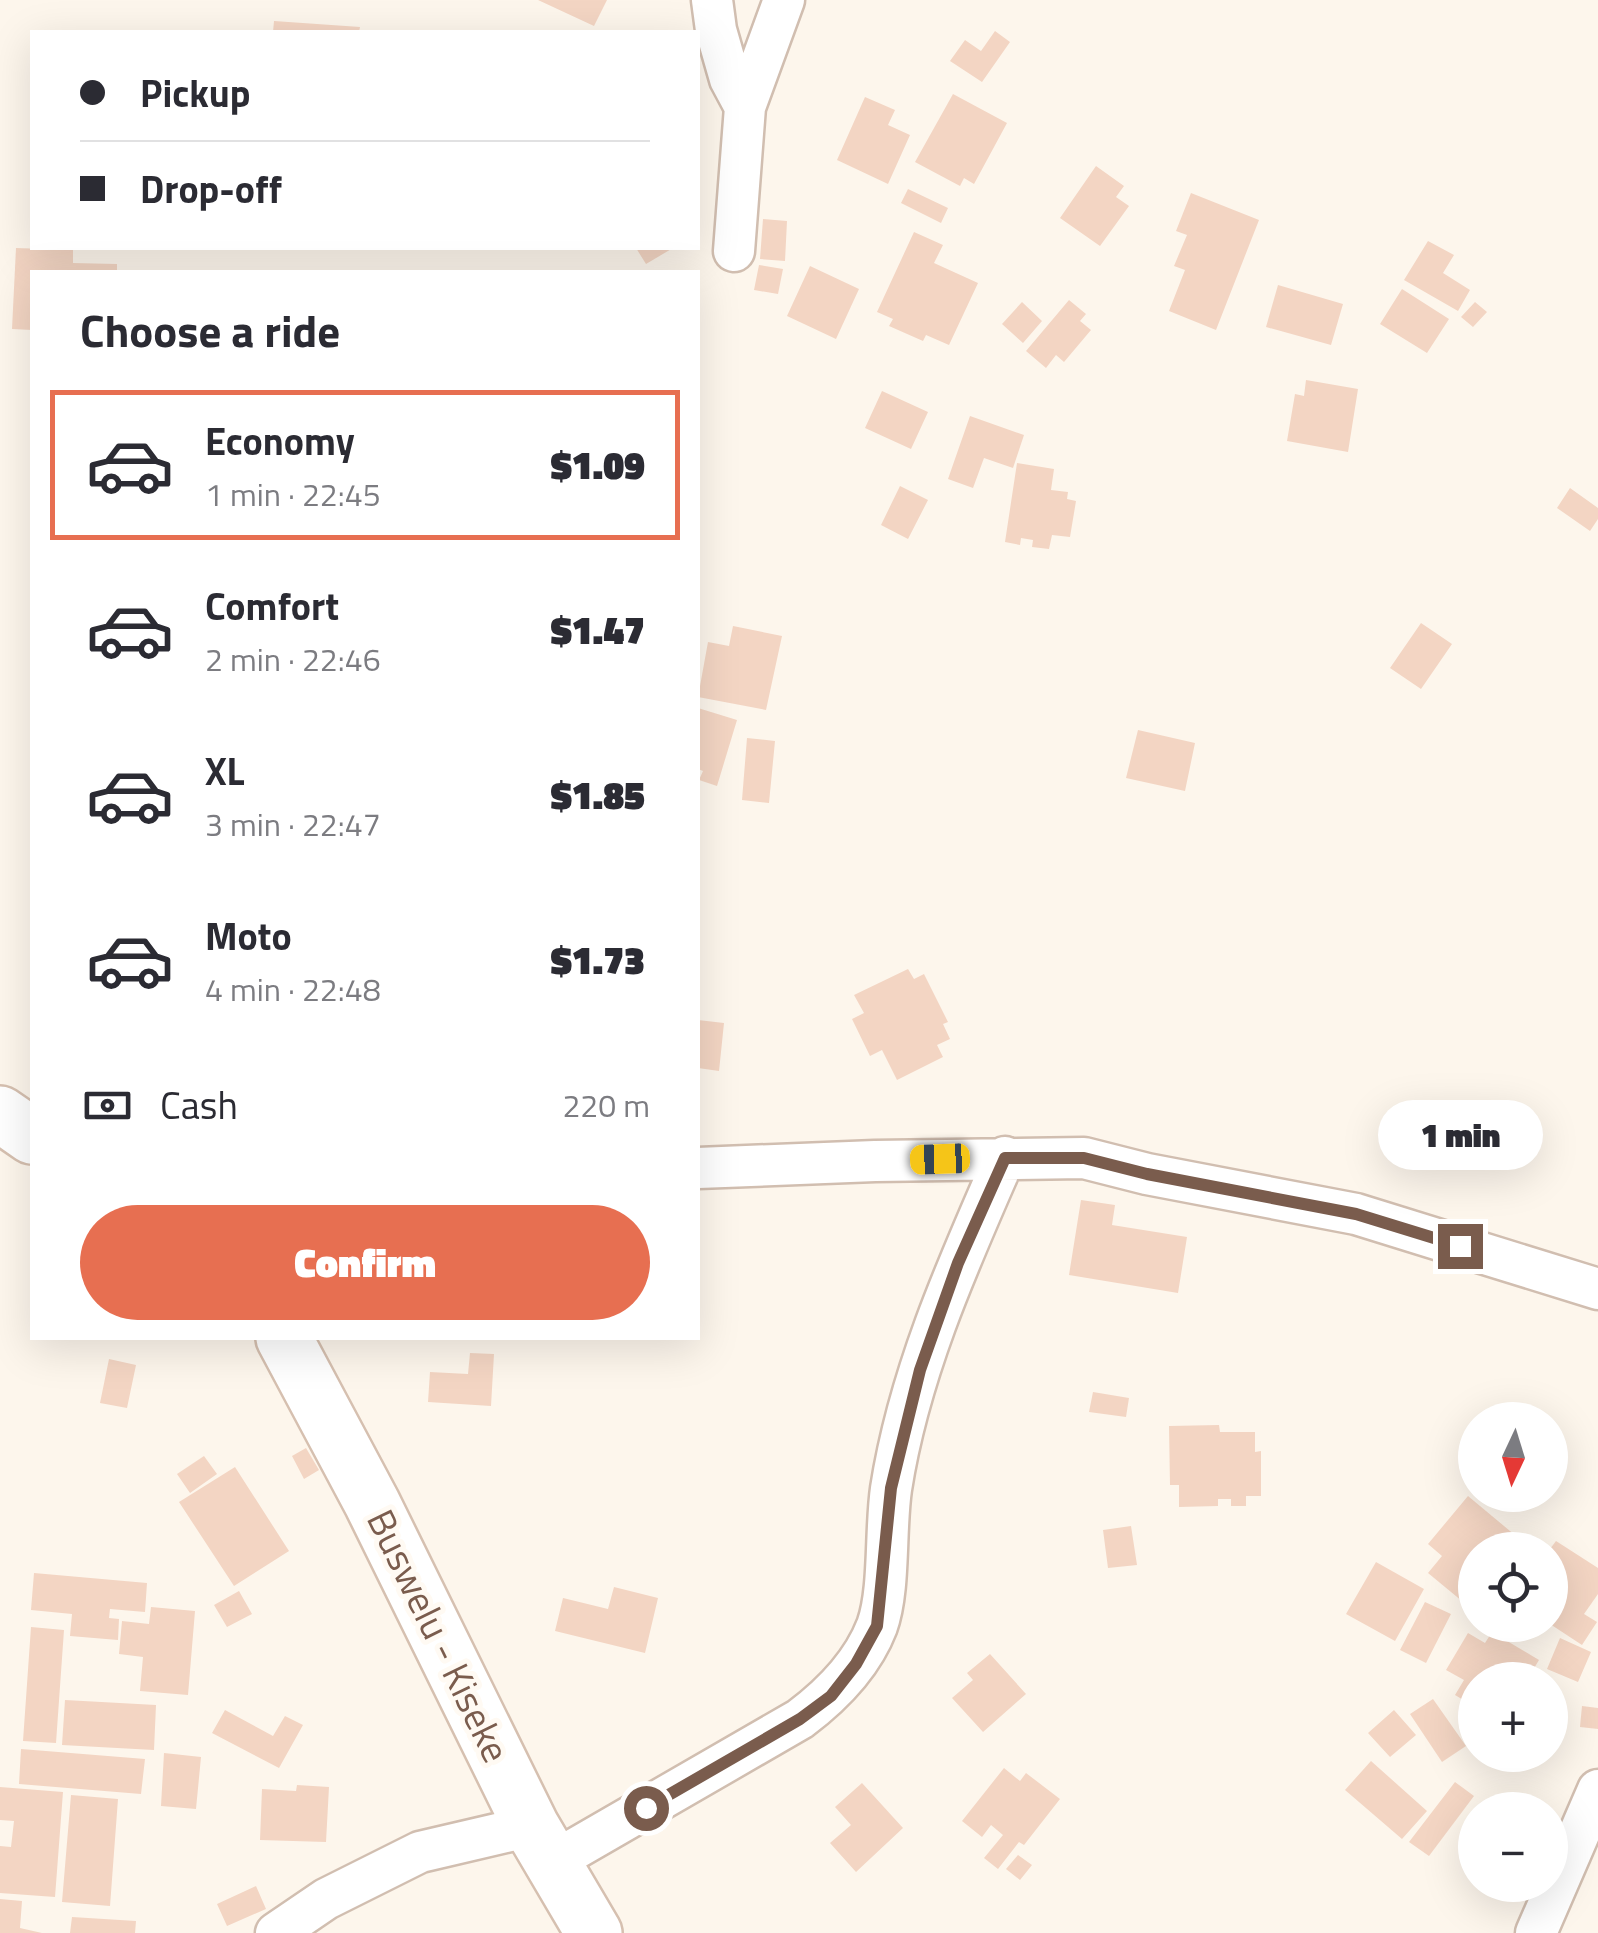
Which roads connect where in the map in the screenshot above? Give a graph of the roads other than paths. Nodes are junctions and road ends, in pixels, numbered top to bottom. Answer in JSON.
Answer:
{"nodes":[{"id":1,"x":712,"y":0,"type":"edge"},
{"id":2,"x":784,"y":0,"type":"edge"},
{"id":3,"x":745,"y":107,"type":"junction"},
{"id":4,"x":734,"y":250,"type":"dead end"},
{"id":5,"x":0,"y":1114,"type":"edge"},
{"id":6,"x":30,"y":1135,"type":"edge"},
{"id":7,"x":1005,"y":1158,"type":"junction"},
{"id":8,"x":700,"y":1168,"type":"edge"},
{"id":9,"x":1598,"y":1289,"type":"edge"},
{"id":10,"x":285,"y":1340,"type":"edge"},
{"id":11,"x":1598,"y":1790,"type":"edge"},
{"id":12,"x":542,"y":1844,"type":"junction"},
{"id":13,"x":276,"y":1933,"type":"edge"},
{"id":14,"x":594,"y":1933,"type":"edge"},
{"id":15,"x":1536,"y":1933,"type":"edge"}],
"edges":[{"from":1,"to":3,"type":"street"},
{"from":2,"to":3,"type":"street"},
{"from":3,"to":4,"type":"street"},
{"from":5,"to":6,"type":"main road"},
{"from":7,"to":8,"type":"street"},
{"from":7,"to":9,"type":"street"},
{"from":7,"to":12,"type":"street"},
{"from":10,"to":12,"type":"main road","name":"Buswelu - Kiseke"},
{"from":11,"to":15,"type":"street"},
{"from":12,"to":13,"type":"street"},
{"from":12,"to":14,"type":"main road","name":"Buswelu - Kiseke"}]}
